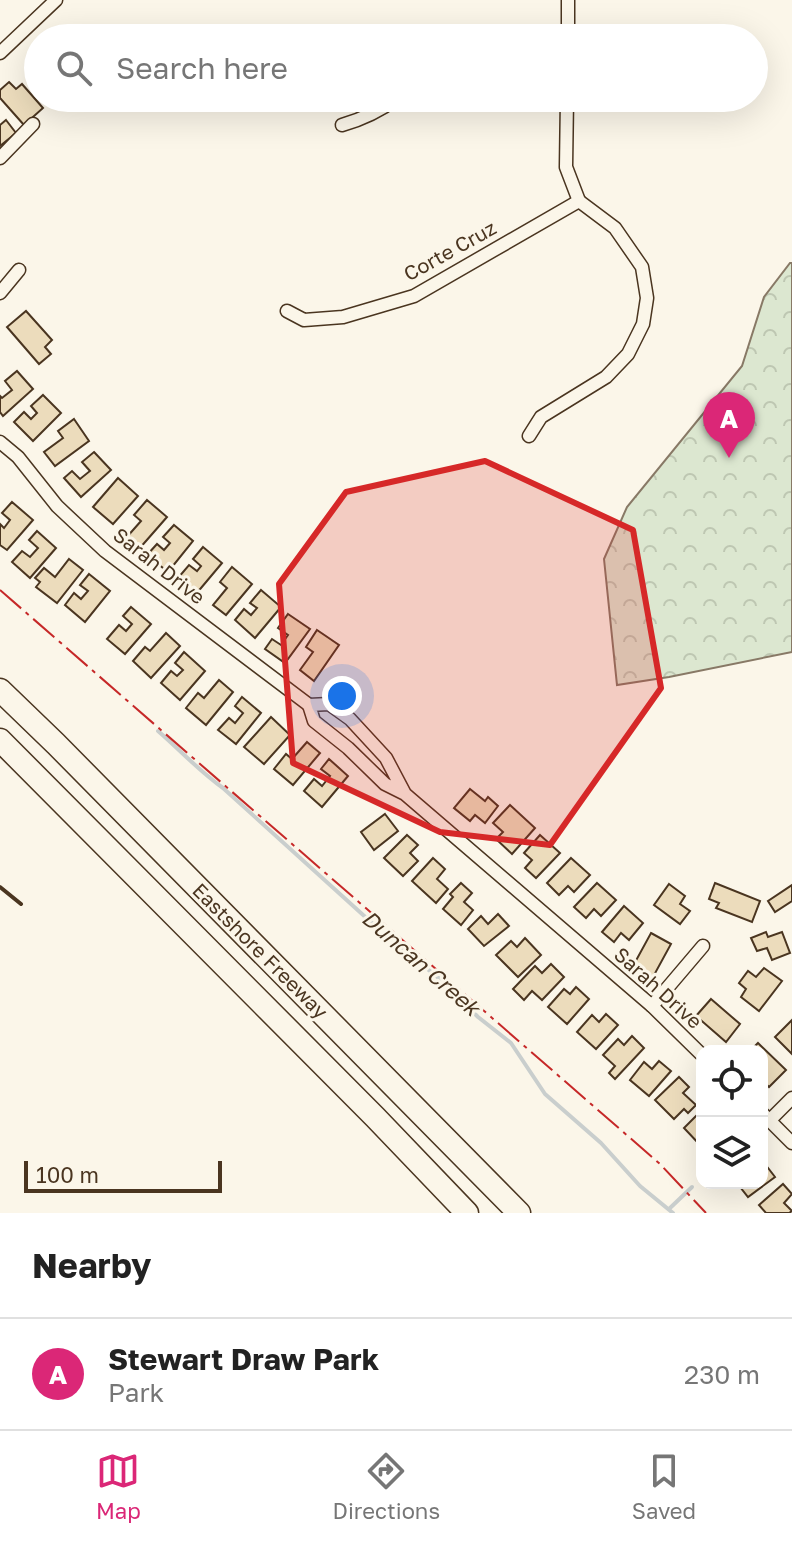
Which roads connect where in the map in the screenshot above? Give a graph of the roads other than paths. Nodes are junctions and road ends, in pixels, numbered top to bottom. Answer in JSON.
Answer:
{"nodes":[{"id":1,"x":56,"y":0,"type":"edge"},
{"id":2,"x":568,"y":0,"type":"edge"},
{"id":3,"x":31,"y":24,"type":"edge"},
{"id":4,"x":568,"y":24,"type":"edge"},
{"id":5,"x":24,"y":30,"type":"edge"},
{"id":6,"x":0,"y":53,"type":"edge"},
{"id":7,"x":377,"y":112,"type":"edge"},
{"id":8,"x":567,"y":112,"type":"edge"},
{"id":9,"x":33,"y":124,"type":"dead end"},
{"id":10,"x":342,"y":125,"type":"dead end"},
{"id":11,"x":0,"y":158,"type":"edge"},
{"id":12,"x":579,"y":201,"type":"junction"},
{"id":13,"x":19,"y":270,"type":"dead end"},
{"id":14,"x":0,"y":293,"type":"edge"},
{"id":15,"x":287,"y":311,"type":"dead end"},
{"id":16,"x":529,"y":436,"type":"dead end"},
{"id":17,"x":0,"y":442,"type":"edge"},
{"id":18,"x":0,"y":690,"type":"edge"},
{"id":19,"x":309,"y":705,"type":"junction"},
{"id":20,"x":0,"y":740,"type":"edge"},
{"id":21,"x":405,"y":794,"type":"junction"},
{"id":22,"x":703,"y":946,"type":"dead end"},
{"id":23,"x":652,"y":1006,"type":"junction"},
{"id":24,"x":696,"y":1049,"type":"edge"},
{"id":25,"x":792,"y":1098,"type":"edge"},
{"id":26,"x":768,"y":1115,"type":"edge"},
{"id":27,"x":767,"y":1117,"type":"edge"},
{"id":28,"x":792,"y":1143,"type":"edge"},
{"id":29,"x":467,"y":1213,"type":"edge"},
{"id":30,"x":519,"y":1213,"type":"edge"}],
"edges":[{"from":1,"to":3,"type":"street"},
{"from":2,"to":4,"type":"street"},
{"from":5,"to":6,"type":"street"},
{"from":7,"to":10,"type":"street"},
{"from":8,"to":12,"type":"street"},
{"from":9,"to":11,"type":"street"},
{"from":12,"to":15,"type":"street","name":"Corte Cruz"},
{"from":12,"to":16,"type":"street"},
{"from":13,"to":14,"type":"street"},
{"from":17,"to":19,"type":"street","name":"Sarah Drive"},
{"from":18,"to":30,"type":"highway","name":"Eastshore Freeway"},
{"from":19,"to":21,"type":"street","name":"Sarah Drive"},
{"from":19,"to":21,"type":"street","name":"Sarah Drive"},
{"from":20,"to":29,"type":"highway","name":"Eastshore Freeway"},
{"from":21,"to":23,"type":"street","name":"Sarah Drive"},
{"from":22,"to":23,"type":"street"},
{"from":23,"to":24,"type":"street","name":"Sarah Drive"},
{"from":25,"to":26,"type":"street"},
{"from":27,"to":28,"type":"street"}]}
